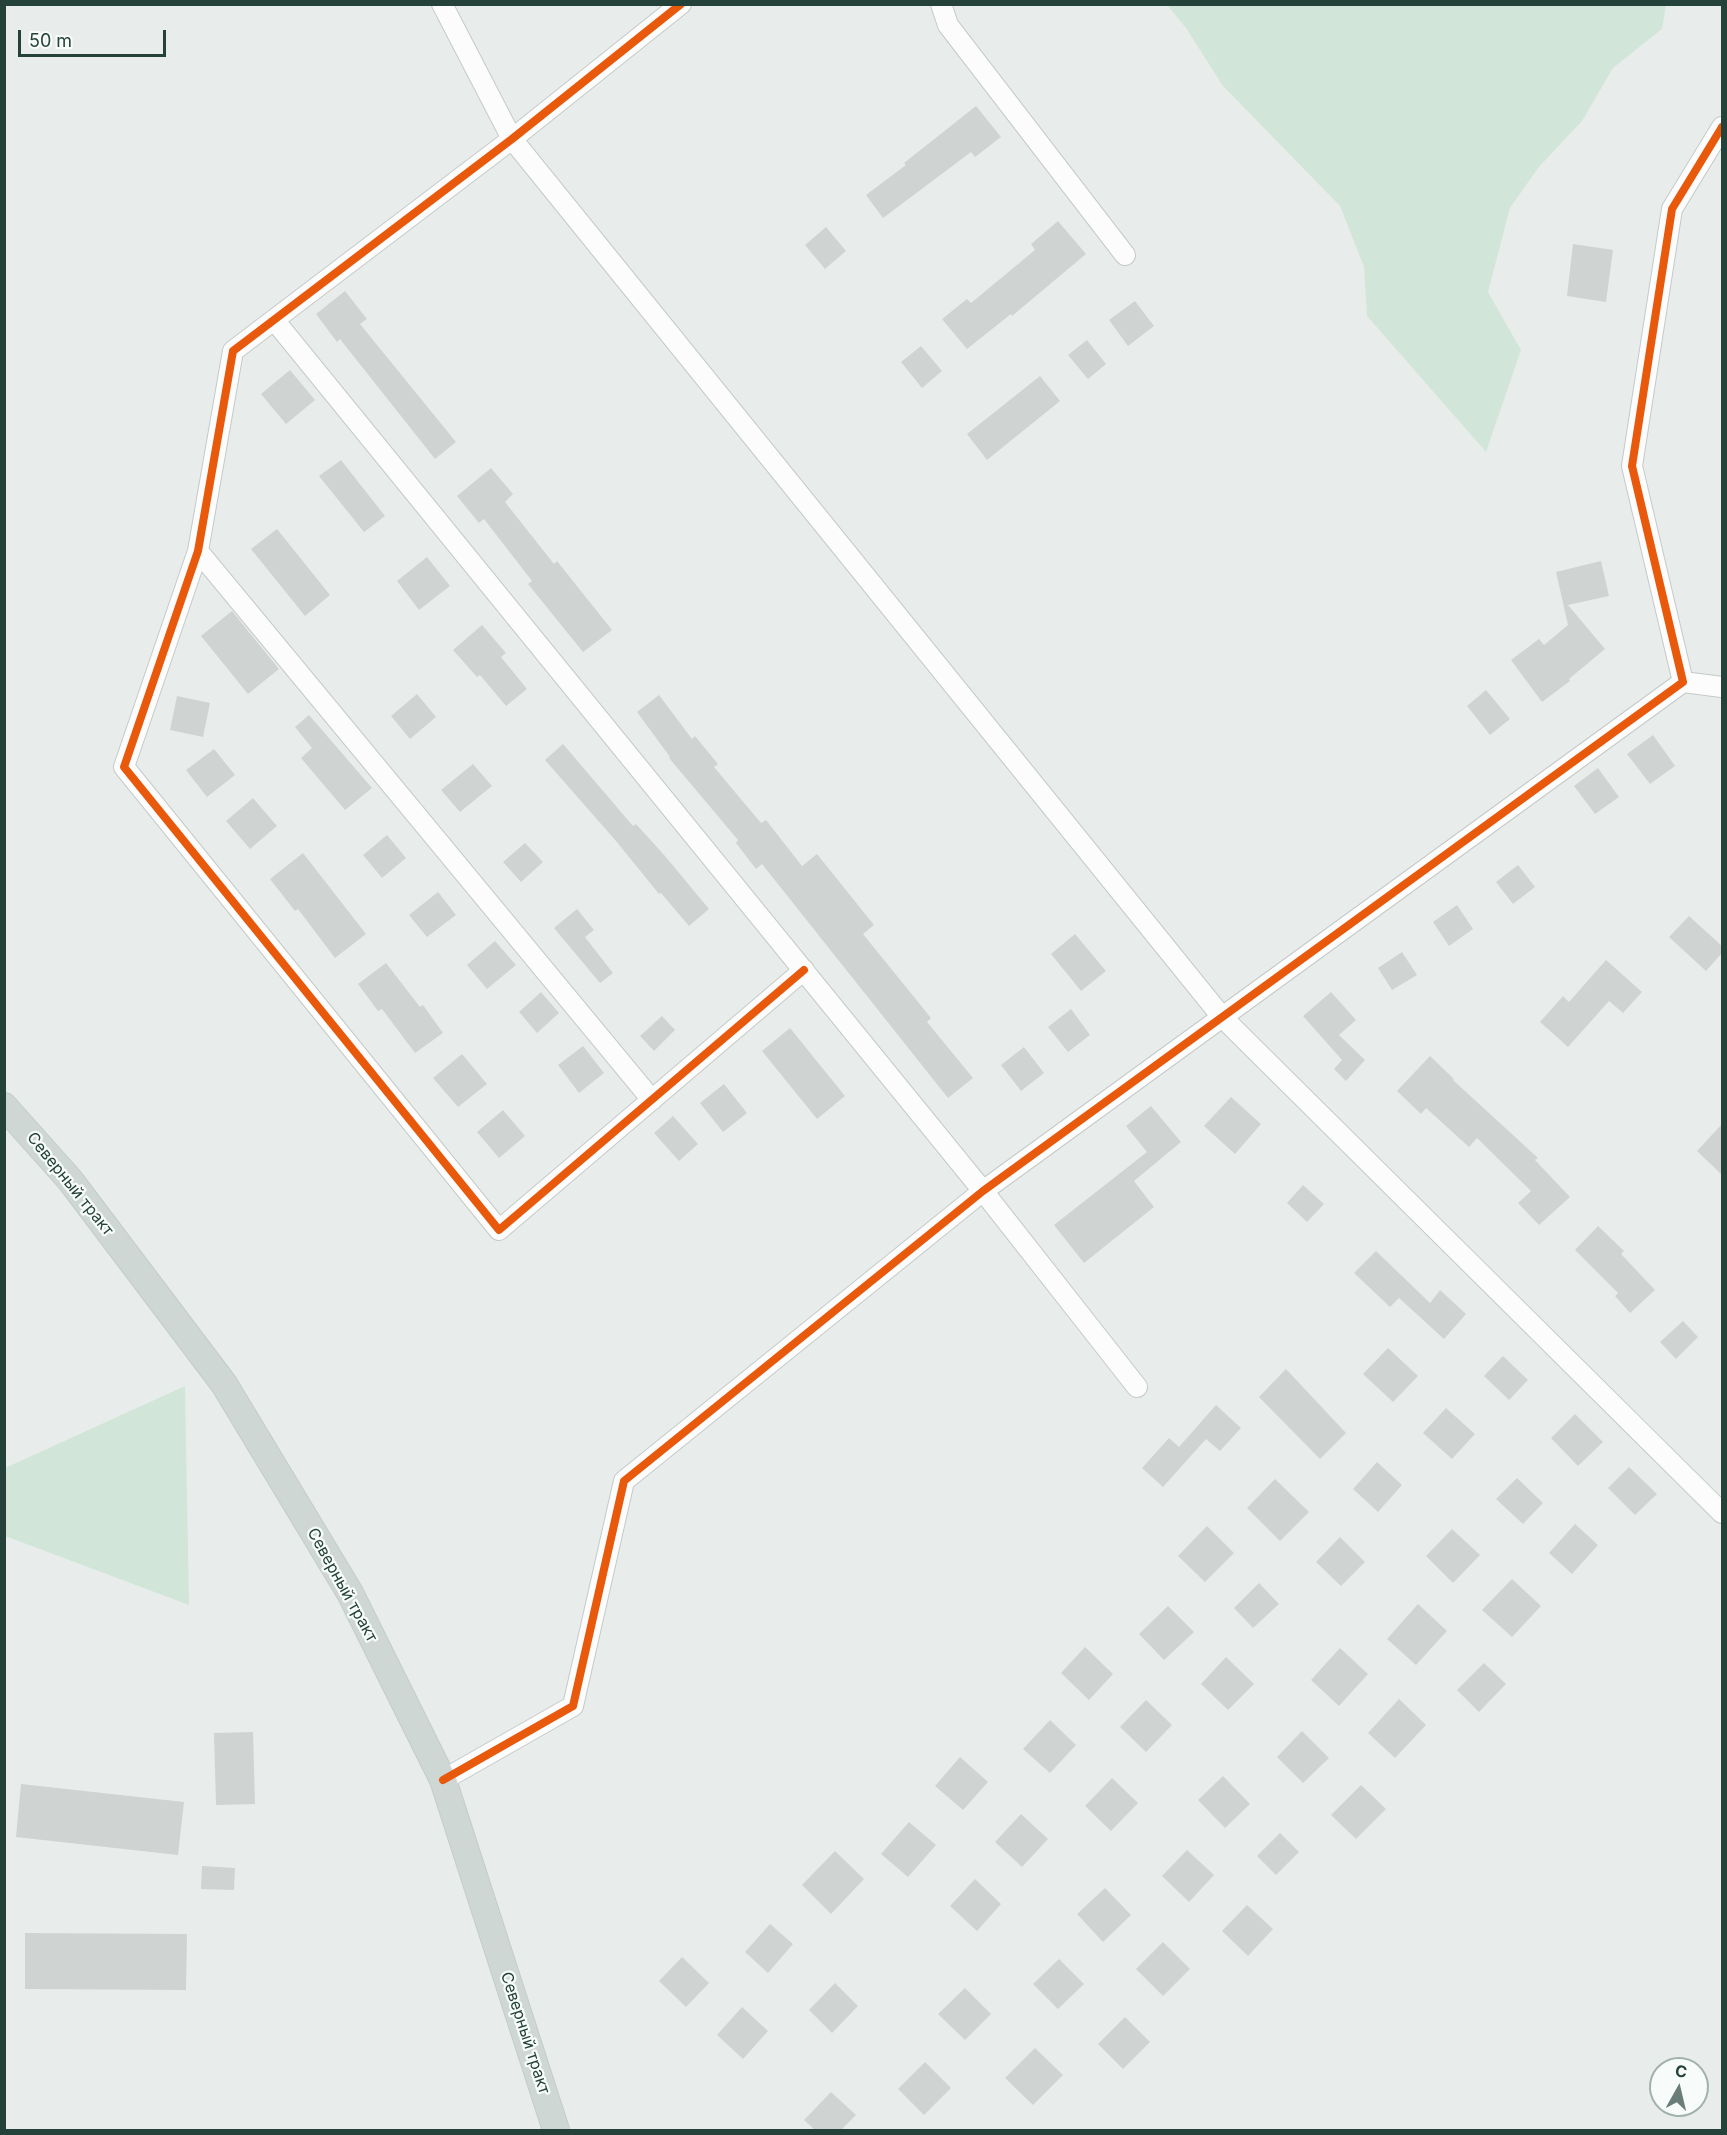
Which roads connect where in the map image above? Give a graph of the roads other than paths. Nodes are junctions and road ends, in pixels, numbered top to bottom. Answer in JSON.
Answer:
{"nodes":[{"id":1,"x":442,"y":4,"type":"edge"},
{"id":2,"x":681,"y":4,"type":"edge"},
{"id":3,"x":941,"y":4,"type":"edge"},
{"id":4,"x":1722,"y":127,"type":"edge"},
{"id":5,"x":512,"y":139,"type":"junction"},
{"id":6,"x":1125,"y":255,"type":"dead end"},
{"id":7,"x":275,"y":321,"type":"junction"},
{"id":8,"x":198,"y":551,"type":"junction"},
{"id":9,"x":1683,"y":681,"type":"junction"},
{"id":10,"x":1722,"y":687,"type":"edge"},
{"id":11,"x":804,"y":970,"type":"junction"},
{"id":12,"x":1222,"y":1017,"type":"junction"},
{"id":13,"x":652,"y":1100,"type":"junction"},
{"id":14,"x":4,"y":1106,"type":"edge"},
{"id":15,"x":983,"y":1191,"type":"junction"},
{"id":16,"x":1137,"y":1386,"type":"dead end"},
{"id":17,"x":1722,"y":1513,"type":"edge"},
{"id":18,"x":443,"y":1780,"type":"junction"},
{"id":19,"x":556,"y":2130,"type":"edge"}],
"edges":[{"from":1,"to":5,"type":"street"},
{"from":2,"to":5,"type":"street"},
{"from":3,"to":6,"type":"street"},
{"from":4,"to":9,"type":"street"},
{"from":5,"to":7,"type":"street"},
{"from":5,"to":12,"type":"street"},
{"from":7,"to":8,"type":"street"},
{"from":7,"to":11,"type":"street"},
{"from":8,"to":13,"type":"street"},
{"from":8,"to":13,"type":"street"},
{"from":9,"to":10,"type":"street"},
{"from":9,"to":12,"type":"street"},
{"from":11,"to":13,"type":"street"},
{"from":11,"to":15,"type":"street"},
{"from":12,"to":15,"type":"street"},
{"from":12,"to":17,"type":"street"},
{"from":14,"to":18,"type":"main road","name":"Северный тракт"},
{"from":15,"to":16,"type":"street"},
{"from":15,"to":18,"type":"street"},
{"from":18,"to":19,"type":"main road","name":"Северный тракт"}]}
